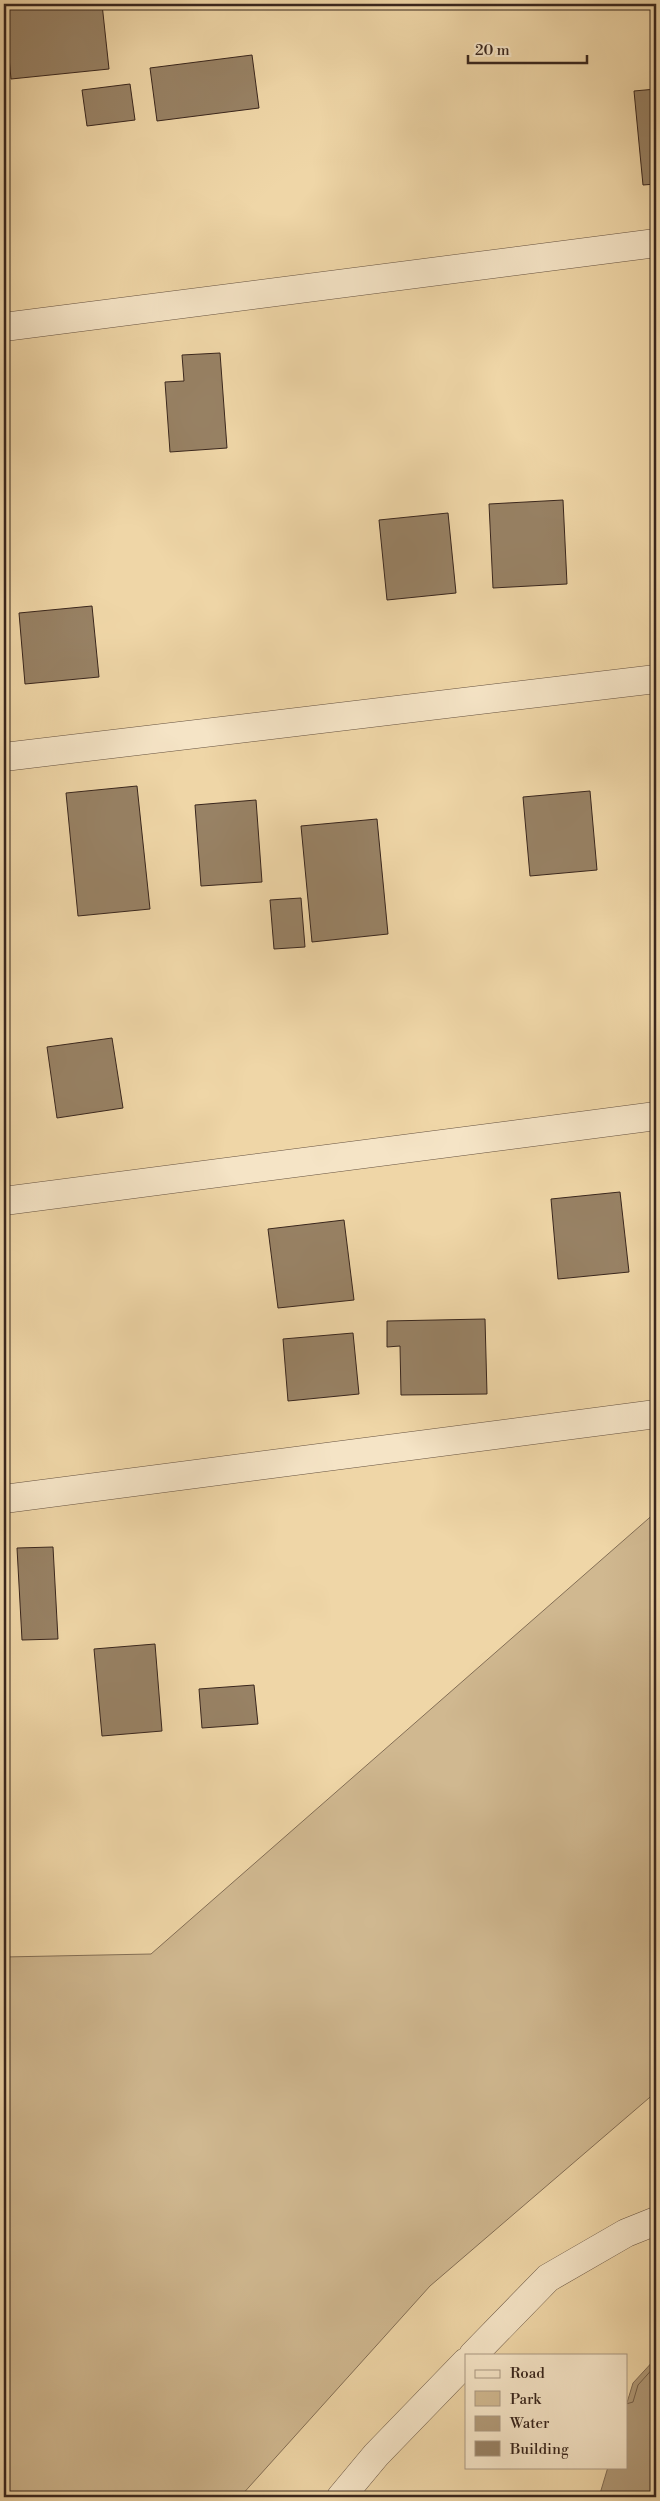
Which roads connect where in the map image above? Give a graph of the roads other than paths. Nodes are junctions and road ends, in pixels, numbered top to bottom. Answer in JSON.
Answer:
{"nodes":[{"id":1,"x":656,"y":243,"type":"edge"},
{"id":2,"x":4,"y":327,"type":"edge"},
{"id":3,"x":656,"y":679,"type":"edge"},
{"id":4,"x":4,"y":757,"type":"edge"},
{"id":5,"x":656,"y":1116,"type":"edge"},
{"id":6,"x":4,"y":1201,"type":"edge"},
{"id":7,"x":656,"y":1414,"type":"edge"},
{"id":8,"x":4,"y":1499,"type":"edge"},
{"id":9,"x":656,"y":2221,"type":"edge"},
{"id":10,"x":474,"y":2354,"type":"edge"},
{"id":11,"x":465,"y":2363,"type":"edge"},
{"id":12,"x":341,"y":2497,"type":"edge"}],
"edges":[{"from":1,"to":2,"type":"street"},
{"from":3,"to":4,"type":"street"},
{"from":5,"to":6,"type":"street"},
{"from":7,"to":8,"type":"street"},
{"from":9,"to":10,"type":"street"},
{"from":11,"to":12,"type":"street"}]}
